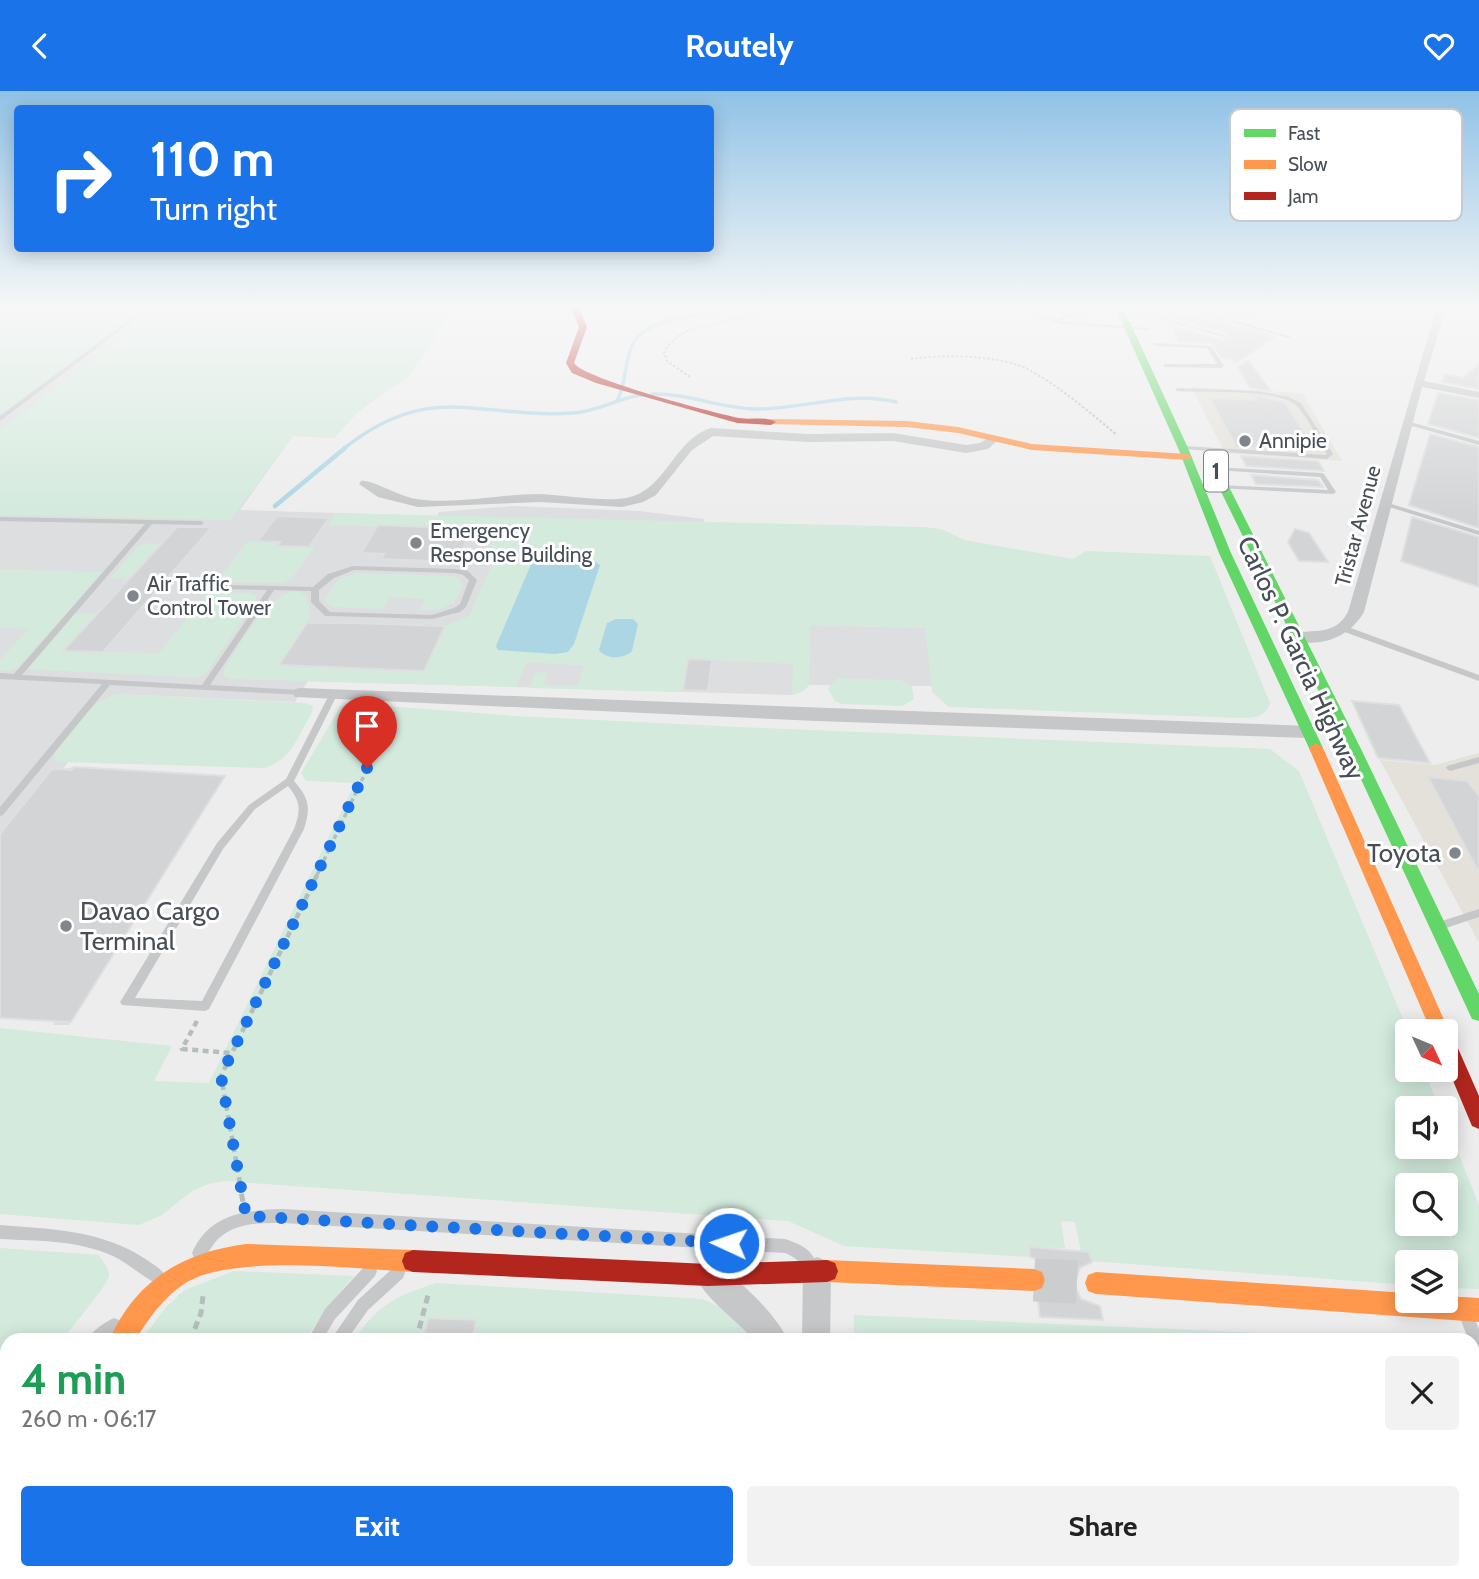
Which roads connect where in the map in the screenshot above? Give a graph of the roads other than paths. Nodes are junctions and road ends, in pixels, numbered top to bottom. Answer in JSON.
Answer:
{"nodes":[{"id":1,"x":59,"y":374,"type":"edge"},
{"id":2,"x":581,"y":374,"type":"edge"},
{"id":3,"x":1150,"y":374,"type":"edge"},
{"id":4,"x":1170,"y":374,"type":"edge"},
{"id":5,"x":1421,"y":374,"type":"edge"},
{"id":6,"x":1418,"y":383,"type":"junction"},
{"id":7,"x":1178,"y":390,"type":"junction"},
{"id":8,"x":1477,"y":393,"type":"edge"},
{"id":9,"x":1169,"y":416,"type":"junction"},
{"id":10,"x":0,"y":419,"type":"edge"},
{"id":11,"x":1191,"y":419,"type":"junction"},
{"id":12,"x":1407,"y":423,"type":"junction"},
{"id":13,"x":993,"y":439,"type":"junction"},
{"id":14,"x":1479,"y":443,"type":"edge"},
{"id":15,"x":1206,"y":450,"type":"junction"},
{"id":16,"x":1187,"y":458,"type":"junction"},
{"id":17,"x":1215,"y":469,"type":"junction"},
{"id":18,"x":365,"y":484,"type":"dead end"},
{"id":19,"x":1198,"y":486,"type":"junction"},
{"id":20,"x":1223,"y":487,"type":"junction"},
{"id":21,"x":1385,"y":504,"type":"junction"},
{"id":22,"x":0,"y":519,"type":"edge"},
{"id":23,"x":150,"y":522,"type":"junction"},
{"id":24,"x":201,"y":523,"type":"dead end"},
{"id":25,"x":1479,"y":533,"type":"edge"},
{"id":26,"x":1224,"y":553,"type":"junction"},
{"id":27,"x":1256,"y":555,"type":"junction"},
{"id":28,"x":185,"y":586,"type":"dead end"},
{"id":29,"x":272,"y":588,"type":"junction"},
{"id":30,"x":315,"y":589,"type":"junction"},
{"id":31,"x":1345,"y":629,"type":"junction"},
{"id":32,"x":1296,"y":637,"type":"junction"},
{"id":33,"x":0,"y":676,"type":"edge"},
{"id":34,"x":16,"y":677,"type":"junction"},
{"id":35,"x":1479,"y":678,"type":"edge"},
{"id":36,"x":108,"y":682,"type":"junction"},
{"id":37,"x":204,"y":688,"type":"junction"},
{"id":38,"x":301,"y":693,"type":"joint"},
{"id":39,"x":333,"y":695,"type":"junction"},
{"id":40,"x":1332,"y":707,"type":"junction"},
{"id":41,"x":1309,"y":732,"type":"junction"},
{"id":42,"x":1354,"y":749,"type":"junction"},
{"id":43,"x":1479,"y":760,"type":"edge"},
{"id":44,"x":1450,"y":768,"type":"dead end"},
{"id":45,"x":289,"y":781,"type":"junction"},
{"id":46,"x":0,"y":813,"type":"edge"},
{"id":47,"x":1479,"y":913,"type":"edge"},
{"id":48,"x":1437,"y":927,"type":"junction"},
{"id":49,"x":1479,"y":1013,"type":"edge"},
{"id":50,"x":1435,"y":1019,"type":"edge"},
{"id":51,"x":1458,"y":1071,"type":"edge"},
{"id":52,"x":1479,"y":1119,"type":"edge"},
{"id":53,"x":0,"y":1232,"type":"edge"},
{"id":54,"x":384,"y":1259,"type":"junction"},
{"id":55,"x":416,"y":1261,"type":"junction"},
{"id":56,"x":192,"y":1266,"type":"junction"},
{"id":57,"x":817,"y":1271,"type":"junction"},
{"id":58,"x":708,"y":1275,"type":"junction"},
{"id":59,"x":1034,"y":1280,"type":"tunnel mouth"},
{"id":60,"x":165,"y":1282,"type":"junction"},
{"id":61,"x":1096,"y":1283,"type":"tunnel mouth"},
{"id":62,"x":143,"y":1305,"type":"junction"},
{"id":63,"x":1471,"y":1309,"type":"edge"},
{"id":64,"x":105,"y":1333,"type":"edge"},
{"id":65,"x":126,"y":1333,"type":"edge"},
{"id":66,"x":320,"y":1333,"type":"edge"},
{"id":67,"x":343,"y":1333,"type":"edge"},
{"id":68,"x":767,"y":1333,"type":"edge"},
{"id":69,"x":816,"y":1333,"type":"edge"},
{"id":70,"x":1476,"y":1333,"type":"edge"}],
"edges":[{"from":1,"to":10,"type":"lane"},
{"from":2,"to":13,"type":"main road"},
{"from":3,"to":9,"type":"main road","name":"Carlos P. Garcia Highway","number":"1"},
{"from":4,"to":7,"type":"main road","name":"Carlos P. Garcia Highway","number":"1"},
{"from":5,"to":6,"type":"street","name":"Tristar Avenue"},
{"from":6,"to":8,"type":"street"},
{"from":6,"to":12,"type":"street","name":"Tristar Avenue"},
{"from":7,"to":11,"type":"main road","name":"Carlos P. Garcia Highway","number":"1"},
{"from":7,"to":15,"type":"lane"},
{"from":9,"to":11,"type":"main road"},
{"from":9,"to":16,"type":"main road","name":"Carlos P. Garcia Highway","number":"1"},
{"from":11,"to":15,"type":"main road","name":"Carlos P. Garcia Highway","number":"1"},
{"from":12,"to":14,"type":"lane"},
{"from":12,"to":21,"type":"street","name":"Tristar Avenue"},
{"from":13,"to":16,"type":"main road"},
{"from":13,"to":18,"type":"street"},
{"from":15,"to":16,"type":"lane"},
{"from":15,"to":17,"type":"main road","name":"Carlos P. Garcia Highway","number":"1"},
{"from":16,"to":17,"type":"lane"},
{"from":16,"to":19,"type":"main road","name":"Carlos P. Garcia Highway","number":"1"},
{"from":17,"to":20,"type":"main road","name":"Carlos P. Garcia Highway","number":"1"},
{"from":17,"to":20,"type":"lane"},
{"from":19,"to":20,"type":"lane"},
{"from":19,"to":26,"type":"main road","name":"Carlos P. Garcia Highway","number":"1"},
{"from":20,"to":27,"type":"main road","name":"Carlos P. Garcia Highway","number":"1"},
{"from":21,"to":25,"type":"lane"},
{"from":21,"to":31,"type":"street","name":"Tristar Avenue"},
{"from":22,"to":23,"type":"lane"},
{"from":23,"to":24,"type":"lane"},
{"from":23,"to":34,"type":"lane"},
{"from":26,"to":27,"type":"main road"},
{"from":26,"to":41,"type":"main road","name":"Carlos P. Garcia Highway","number":"1"},
{"from":27,"to":32,"type":"main road","name":"Carlos P. Garcia Highway","number":"1"},
{"from":28,"to":29,"type":"lane"},
{"from":29,"to":30,"type":"lane"},
{"from":29,"to":37,"type":"lane"},
{"from":30,"to":30,"type":"lane"},
{"from":31,"to":32,"type":"street"},
{"from":31,"to":35,"type":"lane"},
{"from":32,"to":40,"type":"main road","name":"Carlos P. Garcia Highway","number":"1"},
{"from":33,"to":34,"type":"lane"},
{"from":34,"to":36,"type":"lane"},
{"from":36,"to":37,"type":"lane"},
{"from":36,"to":46,"type":"lane"},
{"from":37,"to":38,"type":"lane"},
{"from":38,"to":39,"type":"street"},
{"from":39,"to":41,"type":"street"},
{"from":39,"to":45,"type":"lane"},
{"from":40,"to":41,"type":"main road"},
{"from":40,"to":42,"type":"main road","name":"Carlos P. Garcia Highway","number":"1"},
{"from":41,"to":42,"type":"main road"},
{"from":41,"to":50,"type":"main road","name":"Carlos P. Garcia Highway","number":"1"},
{"from":42,"to":48,"type":"main road","name":"Carlos P. Garcia Highway","number":"1"},
{"from":43,"to":44,"type":"lane"},
{"from":45,"to":45,"type":"lane"},
{"from":47,"to":48,"type":"lane"},
{"from":48,"to":49,"type":"main road","name":"Carlos P. Garcia Highway","number":"1"},
{"from":51,"to":52,"type":"main road"},
{"from":53,"to":60,"type":"lane"},
{"from":54,"to":55,"type":"main road"},
{"from":54,"to":56,"type":"main road"},
{"from":54,"to":66,"type":"lane"},
{"from":55,"to":58,"type":"main road"},
{"from":55,"to":67,"type":"lane"},
{"from":56,"to":57,"type":"lane"},
{"from":56,"to":60,"type":"main road"},
{"from":57,"to":58,"type":"main road"},
{"from":57,"to":59,"type":"main road"},
{"from":57,"to":69,"type":"street"},
{"from":58,"to":68,"type":"street"},
{"from":60,"to":62,"type":"main road"},
{"from":61,"to":63,"type":"main road"},
{"from":62,"to":64,"type":"lane"},
{"from":62,"to":65,"type":"main road"},
{"from":63,"to":70,"type":"lane"}]}
